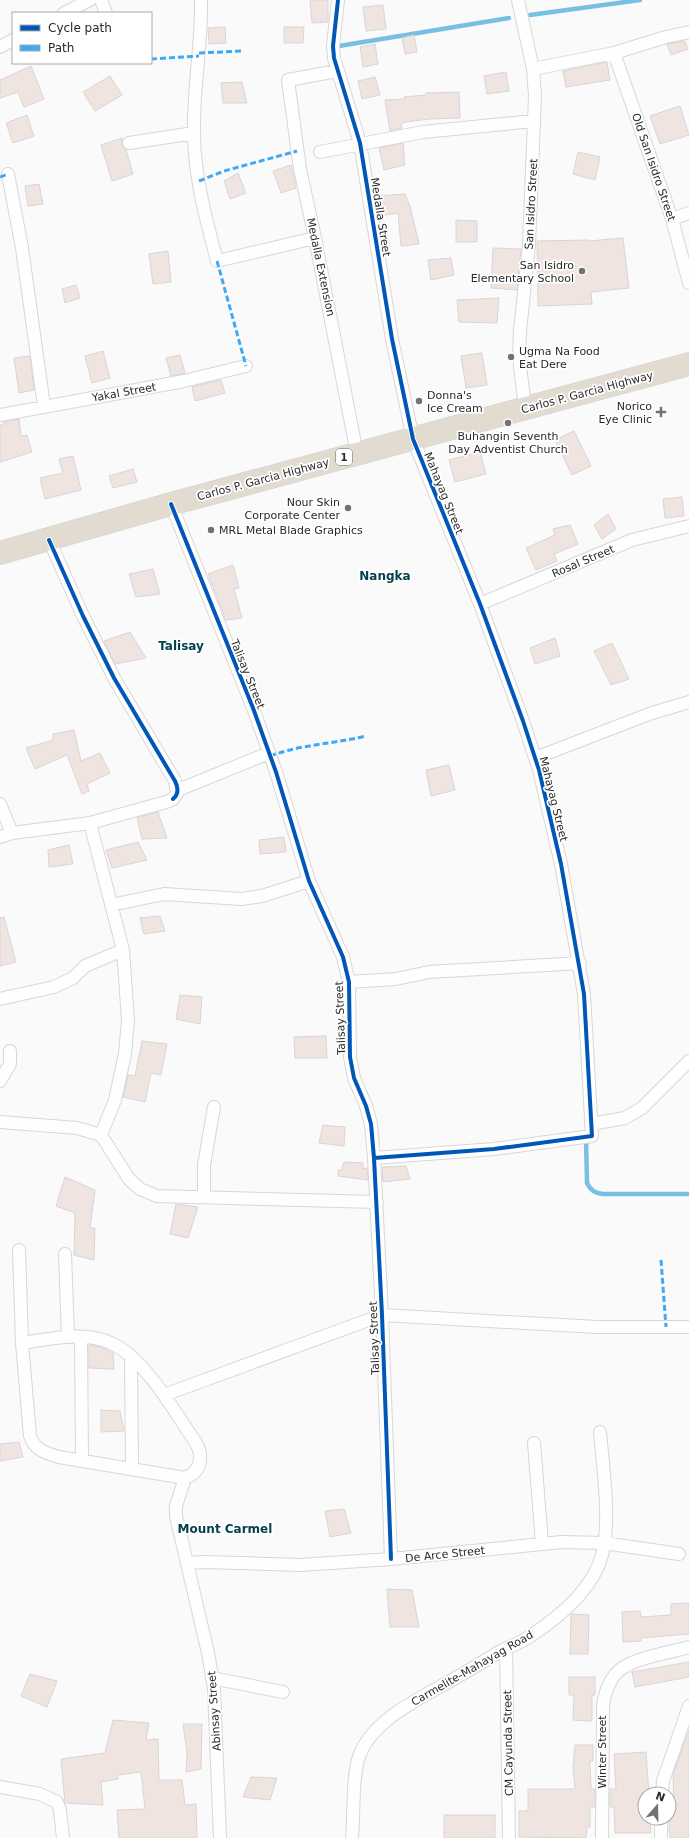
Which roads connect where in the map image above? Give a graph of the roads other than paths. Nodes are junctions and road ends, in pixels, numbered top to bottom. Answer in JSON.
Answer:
{"nodes":[{"id":1,"x":90,"y":0,"type":"edge"},
{"id":2,"x":101,"y":0,"type":"edge"},
{"id":3,"x":201,"y":0,"type":"edge"},
{"id":4,"x":338,"y":0,"type":"edge"},
{"id":5,"x":518,"y":0,"type":"edge"},
{"id":6,"x":66,"y":12,"type":"edge"},
{"id":7,"x":106,"y":12,"type":"edge"},
{"id":8,"x":689,"y":32,"type":"edge"},
{"id":9,"x":12,"y":41,"type":"edge"},
{"id":10,"x":0,"y":47,"type":"edge"},
{"id":11,"x":614,"y":53,"type":"junction"},
{"id":12,"x":533,"y":69,"type":"junction"},
{"id":13,"x":337,"y":71,"type":"junction"},
{"id":14,"x":534,"y":120,"type":"junction"},
{"id":15,"x":194,"y":133,"type":"junction"},
{"id":16,"x":129,"y":143,"type":"dead end"},
{"id":17,"x":360,"y":143,"type":"junction"},
{"id":18,"x":320,"y":152,"type":"dead end"},
{"id":19,"x":8,"y":174,"type":"dead end"},
{"id":20,"x":689,"y":213,"type":"edge"},
{"id":21,"x":672,"y":219,"type":"junction"},
{"id":22,"x":315,"y":238,"type":"junction"},
{"id":23,"x":689,"y":283,"type":"edge"},
{"id":24,"x":689,"y":364,"type":"edge"},
{"id":25,"x":246,"y":366,"type":"dead end"},
{"id":26,"x":44,"y":406,"type":"junction"},
{"id":27,"x":525,"y":408,"type":"junction"},
{"id":28,"x":0,"y":415,"type":"edge"},
{"id":29,"x":413,"y":439,"type":"junction"},
{"id":30,"x":357,"y":454,"type":"junction"},
{"id":31,"x":172,"y":504,"type":"junction"},
{"id":32,"x":689,"y":526,"type":"edge"},
{"id":33,"x":49,"y":540,"type":"junction"},
{"id":34,"x":0,"y":554,"type":"edge"},
{"id":35,"x":480,"y":604,"type":"junction"},
{"id":36,"x":689,"y":702,"type":"edge"},
{"id":37,"x":269,"y":753,"type":"junction"},
{"id":38,"x":536,"y":758,"type":"junction"},
{"id":39,"x":178,"y":790,"type":"junction"},
{"id":40,"x":0,"y":804,"type":"edge"},
{"id":41,"x":90,"y":823,"type":"junction"},
{"id":42,"x":12,"y":833,"type":"junction"},
{"id":43,"x":0,"y":837,"type":"edge"},
{"id":44,"x":309,"y":881,"type":"junction"},
{"id":45,"x":111,"y":905,"type":"junction"},
{"id":46,"x":123,"y":950,"type":"junction"},
{"id":47,"x":580,"y":963,"type":"junction"},
{"id":48,"x":349,"y":982,"type":"junction"},
{"id":49,"x":0,"y":999,"type":"edge"},
{"id":50,"x":10,"y":1051,"type":"dead end"},
{"id":51,"x":689,"y":1061,"type":"edge"},
{"id":52,"x":0,"y":1081,"type":"edge"},
{"id":53,"x":214,"y":1107,"type":"dead end"},
{"id":54,"x":0,"y":1122,"type":"edge"},
{"id":55,"x":592,"y":1130,"type":"junction"},
{"id":56,"x":102,"y":1135,"type":"junction"},
{"id":57,"x":374,"y":1158,"type":"junction"},
{"id":58,"x":204,"y":1197,"type":"junction"},
{"id":59,"x":377,"y":1202,"type":"junction"},
{"id":60,"x":19,"y":1250,"type":"dead end"},
{"id":61,"x":65,"y":1254,"type":"dead end"},
{"id":62,"x":382,"y":1315,"type":"junction"},
{"id":63,"x":689,"y":1326,"type":"edge"},
{"id":64,"x":68,"y":1337,"type":"junction"},
{"id":65,"x":81,"y":1337,"type":"junction"},
{"id":66,"x":22,"y":1343,"type":"junction"},
{"id":67,"x":131,"y":1357,"type":"junction"},
{"id":68,"x":164,"y":1395,"type":"junction"},
{"id":69,"x":600,"y":1432,"type":"dead end"},
{"id":70,"x":534,"y":1443,"type":"dead end"},
{"id":71,"x":82,"y":1461,"type":"junction"},
{"id":72,"x":132,"y":1469,"type":"junction"},
{"id":73,"x":185,"y":1478,"type":"junction"},
{"id":74,"x":542,"y":1543,"type":"junction"},
{"id":75,"x":604,"y":1544,"type":"junction"},
{"id":76,"x":679,"y":1554,"type":"dead end"},
{"id":77,"x":391,"y":1559,"type":"junction"},
{"id":78,"x":187,"y":1563,"type":"junction"},
{"id":79,"x":689,"y":1647,"type":"edge"},
{"id":80,"x":506,"y":1648,"type":"junction"},
{"id":81,"x":212,"y":1678,"type":"junction"},
{"id":82,"x":283,"y":1692,"type":"dead end"},
{"id":83,"x":689,"y":1706,"type":"edge"},
{"id":84,"x":663,"y":1786,"type":"edge"},
{"id":85,"x":0,"y":1788,"type":"edge"},
{"id":86,"x":661,"y":1826,"type":"edge"},
{"id":87,"x":63,"y":1838,"type":"edge"},
{"id":88,"x":220,"y":1838,"type":"edge"},
{"id":89,"x":352,"y":1838,"type":"edge"},
{"id":90,"x":509,"y":1838,"type":"edge"},
{"id":91,"x":602,"y":1838,"type":"edge"},
{"id":92,"x":661,"y":1838,"type":"edge"}],
"edges":[{"from":1,"to":6,"type":"street"},
{"from":2,"to":7,"type":"street"},
{"from":3,"to":15,"type":"street"},
{"from":4,"to":13,"type":"street","name":"Medalla Street"},
{"from":5,"to":12,"type":"street","name":"San Isidro Street"},
{"from":8,"to":11,"type":"street"},
{"from":9,"to":10,"type":"street"},
{"from":11,"to":12,"type":"street"},
{"from":11,"to":21,"type":"street","name":"Old San Isidro Street"},
{"from":12,"to":14,"type":"street","name":"San Isidro Street"},
{"from":13,"to":17,"type":"street","name":"Medalla Street"},
{"from":13,"to":22,"type":"street","name":"Medalla Extension"},
{"from":14,"to":17,"type":"street"},
{"from":14,"to":27,"type":"street","name":"San Isidro Street"},
{"from":15,"to":16,"type":"street"},
{"from":15,"to":22,"type":"street"},
{"from":17,"to":18,"type":"street"},
{"from":17,"to":29,"type":"street","name":"Medalla Street"},
{"from":19,"to":26,"type":"street"},
{"from":20,"to":21,"type":"street"},
{"from":21,"to":23,"type":"street","name":"Old San Isidro Street"},
{"from":22,"to":30,"type":"street","name":"Medalla Extension"},
{"from":24,"to":27,"type":"highway","name":"Carlos P. Garcia Highway","number":"1"},
{"from":25,"to":26,"type":"street","name":"Yakal Street"},
{"from":26,"to":28,"type":"street","name":"Yakal Street"},
{"from":27,"to":29,"type":"highway","name":"Carlos P. Garcia Highway","number":"1"},
{"from":29,"to":30,"type":"highway","name":"Carlos P. Garcia Highway","number":"1"},
{"from":29,"to":35,"type":"street","name":"Mahayag Street"},
{"from":30,"to":31,"type":"highway","name":"Carlos P. Garcia Highway","number":"1"},
{"from":31,"to":33,"type":"highway","name":"Carlos P. Garcia Highway","number":"1"},
{"from":31,"to":37,"type":"street","name":"Talisay Street"},
{"from":32,"to":35,"type":"street","name":"Rosal Street"},
{"from":33,"to":34,"type":"highway","name":"Carlos P. Garcia Highway","number":"1"},
{"from":33,"to":39,"type":"street"},
{"from":35,"to":38,"type":"street","name":"Mahayag Street"},
{"from":36,"to":38,"type":"street"},
{"from":37,"to":39,"type":"street"},
{"from":37,"to":44,"type":"street","name":"Talisay Street"},
{"from":38,"to":47,"type":"street","name":"Mahayag Street"},
{"from":39,"to":41,"type":"street"},
{"from":40,"to":42,"type":"street"},
{"from":41,"to":42,"type":"street"},
{"from":41,"to":45,"type":"street"},
{"from":42,"to":43,"type":"street"},
{"from":44,"to":45,"type":"street"},
{"from":44,"to":48,"type":"street","name":"Talisay Street"},
{"from":45,"to":46,"type":"street"},
{"from":46,"to":49,"type":"street"},
{"from":46,"to":56,"type":"street"},
{"from":47,"to":48,"type":"street"},
{"from":47,"to":55,"type":"street","name":"Mahayag Street"},
{"from":48,"to":57,"type":"street","name":"Talisay Street"},
{"from":50,"to":52,"type":"street"},
{"from":51,"to":55,"type":"street"},
{"from":53,"to":58,"type":"street"},
{"from":54,"to":56,"type":"street"},
{"from":55,"to":57,"type":"street"},
{"from":56,"to":58,"type":"street"},
{"from":57,"to":59,"type":"street","name":"Talisay Street"},
{"from":58,"to":59,"type":"street"},
{"from":59,"to":62,"type":"street","name":"Talisay Street"},
{"from":60,"to":66,"type":"street"},
{"from":61,"to":64,"type":"street"},
{"from":62,"to":63,"type":"street"},
{"from":62,"to":68,"type":"street"},
{"from":62,"to":77,"type":"street","name":"Talisay Street"},
{"from":64,"to":65,"type":"street"},
{"from":64,"to":66,"type":"street"},
{"from":65,"to":67,"type":"street"},
{"from":65,"to":71,"type":"street"},
{"from":66,"to":71,"type":"street"},
{"from":67,"to":68,"type":"street"},
{"from":67,"to":72,"type":"street"},
{"from":68,"to":73,"type":"street"},
{"from":69,"to":75,"type":"street","name":"Carmelite-Mahayag Road"},
{"from":70,"to":74,"type":"street"},
{"from":71,"to":72,"type":"street"},
{"from":72,"to":73,"type":"street"},
{"from":73,"to":78,"type":"street","name":"Abinsay Street"},
{"from":74,"to":75,"type":"street","name":"De Arce Street"},
{"from":74,"to":77,"type":"street","name":"De Arce Street"},
{"from":75,"to":76,"type":"street","name":"De Arce Street"},
{"from":75,"to":80,"type":"street","name":"Carmelite-Mahayag Road"},
{"from":77,"to":78,"type":"street","name":"De Arce Street"},
{"from":78,"to":81,"type":"street","name":"Abinsay Street"},
{"from":79,"to":91,"type":"street","name":"Winter Street"},
{"from":80,"to":89,"type":"street","name":"Carmelite-Mahayag Road"},
{"from":80,"to":90,"type":"street","name":"CM Cayunda Street"},
{"from":81,"to":82,"type":"street"},
{"from":81,"to":88,"type":"street","name":"Abinsay Street"},
{"from":83,"to":84,"type":"street"},
{"from":85,"to":87,"type":"street"},
{"from":86,"to":92,"type":"street"}]}
